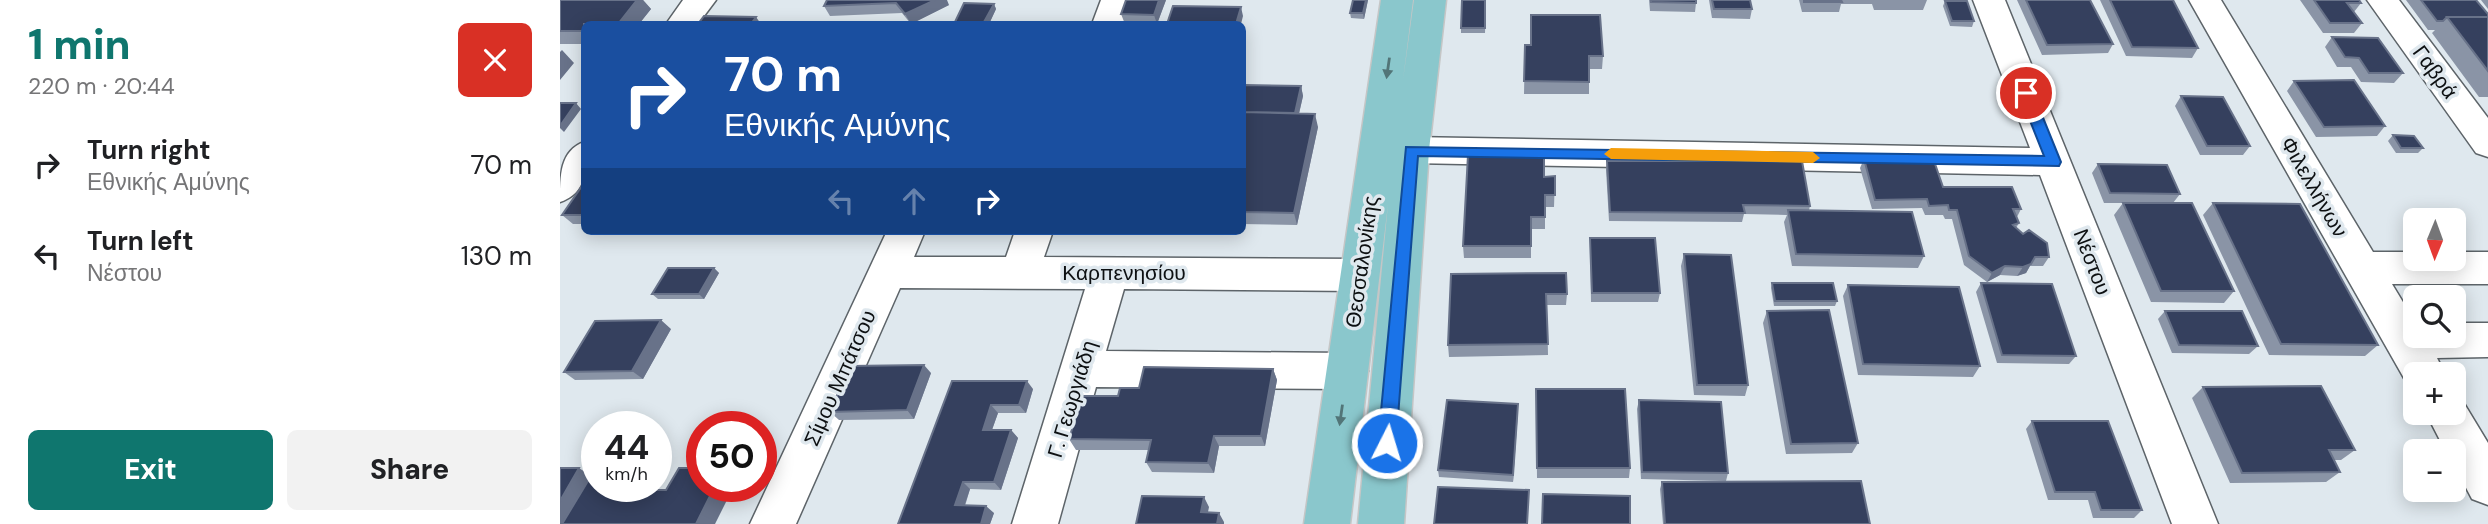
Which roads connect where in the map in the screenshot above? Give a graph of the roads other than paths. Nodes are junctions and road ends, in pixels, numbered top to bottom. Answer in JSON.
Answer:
{"nodes":[{"id":1,"x":700,"y":0,"type":"edge"},
{"id":2,"x":1117,"y":0,"type":"edge"},
{"id":3,"x":1397,"y":0,"type":"edge"},
{"id":4,"x":1430,"y":0,"type":"edge"},
{"id":5,"x":1989,"y":0,"type":"edge"},
{"id":6,"x":2205,"y":0,"type":"edge"},
{"id":7,"x":2383,"y":0,"type":"edge"},
{"id":8,"x":684,"y":21,"type":"edge"},
{"id":9,"x":1109,"y":21,"type":"edge"},
{"id":10,"x":2488,"y":144,"type":"edge"},
{"id":11,"x":1411,"y":150,"type":"junction"},
{"id":12,"x":581,"y":159,"type":"edge"},
{"id":13,"x":2053,"y":162,"type":"junction"},
{"id":14,"x":560,"y":188,"type":"edge"},
{"id":15,"x":904,"y":235,"type":"edge"},
{"id":16,"x":1033,"y":235,"type":"edge"},
{"id":17,"x":2361,"y":268,"type":"junction"},
{"id":18,"x":2488,"y":268,"type":"edge"},
{"id":19,"x":887,"y":272,"type":"junction"},
{"id":20,"x":1020,"y":272,"type":"junction"},
{"id":21,"x":1109,"y":273,"type":"junction"},
{"id":22,"x":1360,"y":275,"type":"junction"},
{"id":23,"x":2488,"y":340,"type":"edge"},
{"id":24,"x":2414,"y":358,"type":"edge"},
{"id":25,"x":1081,"y":369,"type":"junction"},
{"id":26,"x":1347,"y":370,"type":"junction"},
{"id":27,"x":2454,"y":425,"type":"edge"},
{"id":28,"x":2488,"y":484,"type":"edge"},
{"id":29,"x":773,"y":524,"type":"edge"},
{"id":30,"x":1035,"y":524,"type":"edge"},
{"id":31,"x":1327,"y":524,"type":"edge"},
{"id":32,"x":1381,"y":524,"type":"edge"},
{"id":33,"x":2195,"y":524,"type":"edge"}],
"edges":[{"from":1,"to":8,"type":"street"},
{"from":2,"to":9,"type":"street"},
{"from":3,"to":22,"type":"main road","name":"Θεσσαλονίκης","one_way":true},
{"from":4,"to":11,"type":"main road","name":"Θεσσαλονίκης"},
{"from":5,"to":13,"type":"street","name":"Νέστου"},
{"from":6,"to":17,"type":"street","name":"Φιλελλήνων"},
{"from":7,"to":10,"type":"street","name":"Γαβρά"},
{"from":11,"to":13,"type":"street"},
{"from":11,"to":32,"type":"main road","name":"Θεσσαλονίκης"},
{"from":12,"to":14,"type":"street"},
{"from":13,"to":33,"type":"street","name":"Νέστου"},
{"from":15,"to":19,"type":"street","name":"Σίμου Μπάτσου"},
{"from":16,"to":20,"type":"street"},
{"from":17,"to":18,"type":"street"},
{"from":17,"to":24,"type":"street","name":"Φιλελλήνων"},
{"from":19,"to":20,"type":"street","name":"Καρπενησίου"},
{"from":19,"to":29,"type":"street","name":"Σίμου Μπάτσου"},
{"from":20,"to":21,"type":"street","name":"Καρπενησίου"},
{"from":21,"to":22,"type":"street","name":"Καρπενησίου"},
{"from":21,"to":25,"type":"street","name":"Γ. Γεωργιάδη"},
{"from":22,"to":26,"type":"main road","name":"Θεσσαλονίκης"},
{"from":23,"to":24,"type":"street"},
{"from":25,"to":26,"type":"street"},
{"from":25,"to":30,"type":"street","name":"Γ. Γεωργιάδη"},
{"from":26,"to":31,"type":"main road","name":"Θεσσαλονίκης","one_way":true},
{"from":27,"to":28,"type":"street"}]}
